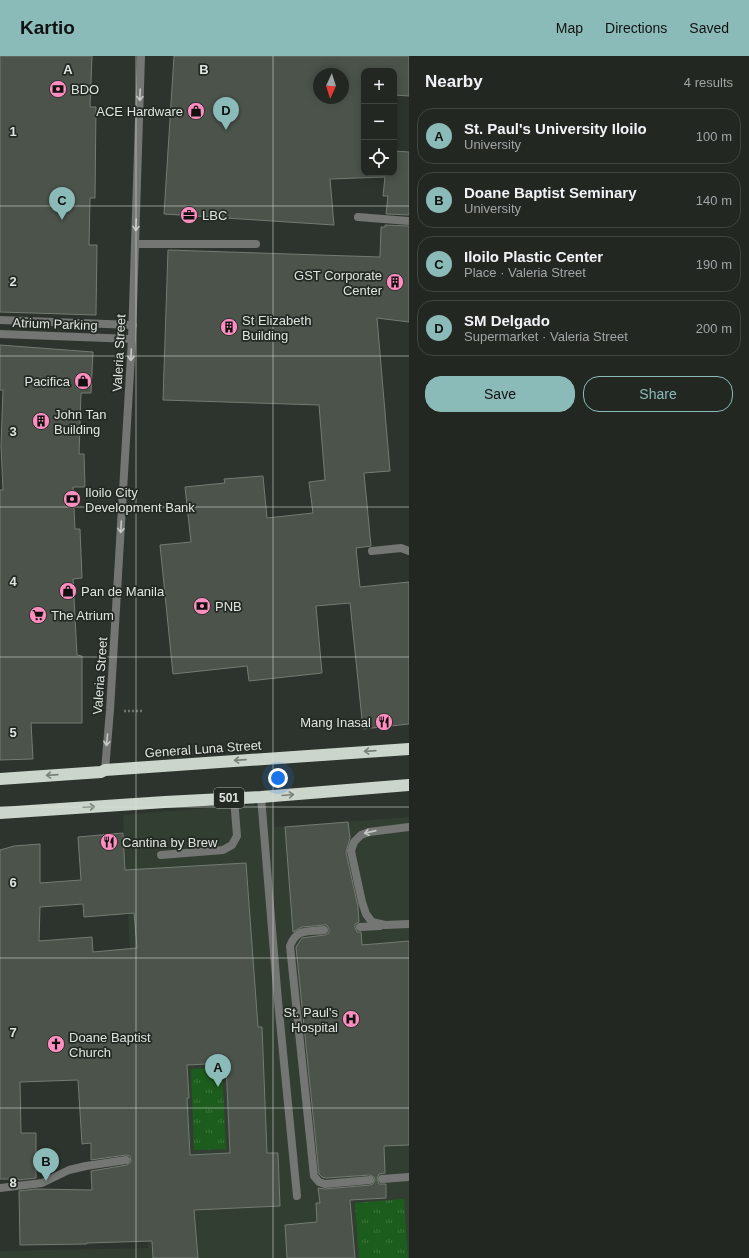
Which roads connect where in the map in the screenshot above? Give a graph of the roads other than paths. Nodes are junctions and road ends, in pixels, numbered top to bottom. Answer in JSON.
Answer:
{"nodes":[{"id":1,"x":141,"y":56,"type":"edge"},
{"id":2,"x":358,"y":217,"type":"dead end"},
{"id":3,"x":409,"y":221,"type":"edge"},
{"id":4,"x":136,"y":244,"type":"junction"},
{"id":5,"x":256,"y":244,"type":"dead end"},
{"id":6,"x":0,"y":320,"type":"edge"},
{"id":7,"x":133,"y":325,"type":"junction"},
{"id":8,"x":0,"y":334,"type":"edge"},
{"id":9,"x":132,"y":339,"type":"junction"},
{"id":10,"x":372,"y":551,"type":"dead end"},
{"id":11,"x":409,"y":551,"type":"edge"},
{"id":12,"x":409,"y":749,"type":"edge"},
{"id":13,"x":105,"y":770,"type":"junction"},
{"id":14,"x":0,"y":779,"type":"edge"},
{"id":15,"x":409,"y":785,"type":"edge"},
{"id":16,"x":261,"y":797,"type":"junction"},
{"id":17,"x":234,"y":798,"type":"junction"},
{"id":18,"x":0,"y":813,"type":"edge"},
{"id":19,"x":409,"y":828,"type":"edge"},
{"id":20,"x":161,"y":855,"type":"dead end"},
{"id":21,"x":409,"y":924,"type":"edge"},
{"id":22,"x":385,"y":925,"type":"junction"},
{"id":23,"x":360,"y":927,"type":"dead end"},
{"id":24,"x":324,"y":930,"type":"dead end"},
{"id":25,"x":126,"y":1160,"type":"dead end"},
{"id":26,"x":409,"y":1177,"type":"edge"},
{"id":27,"x":382,"y":1179,"type":"dead end"},
{"id":28,"x":370,"y":1180,"type":"dead end"},
{"id":29,"x":0,"y":1188,"type":"edge"},
{"id":30,"x":297,"y":1196,"type":"dead end"}],
"edges":[{"from":1,"to":4,"type":"street","name":"Valeria Street","one_way":true},
{"from":2,"to":3,"type":"street"},
{"from":4,"to":5,"type":"street"},
{"from":4,"to":7,"type":"street","name":"Valeria Street"},
{"from":6,"to":7,"type":"street"},
{"from":7,"to":9,"type":"street","name":"Valeria Street"},
{"from":8,"to":9,"type":"street","name":"Atrium Parking"},
{"from":9,"to":13,"type":"street","name":"Valeria Street","one_way":true},
{"from":10,"to":11,"type":"street"},
{"from":12,"to":13,"type":"highway","name":"General Luna Street","one_way":true},
{"from":13,"to":14,"type":"highway","name":"General Luna Street","one_way":true},
{"from":16,"to":15,"type":"highway","number":"501","one_way":true},
{"from":16,"to":17,"type":"highway","number":"501"},
{"from":16,"to":30,"type":"street"},
{"from":18,"to":17,"type":"highway","number":"501","one_way":true},
{"from":17,"to":20,"type":"street"},
{"from":19,"to":22,"type":"street","one_way":true},
{"from":21,"to":22,"type":"street"},
{"from":22,"to":23,"type":"street"},
{"from":24,"to":28,"type":"street"},
{"from":25,"to":29,"type":"street"},
{"from":26,"to":27,"type":"street"}]}
